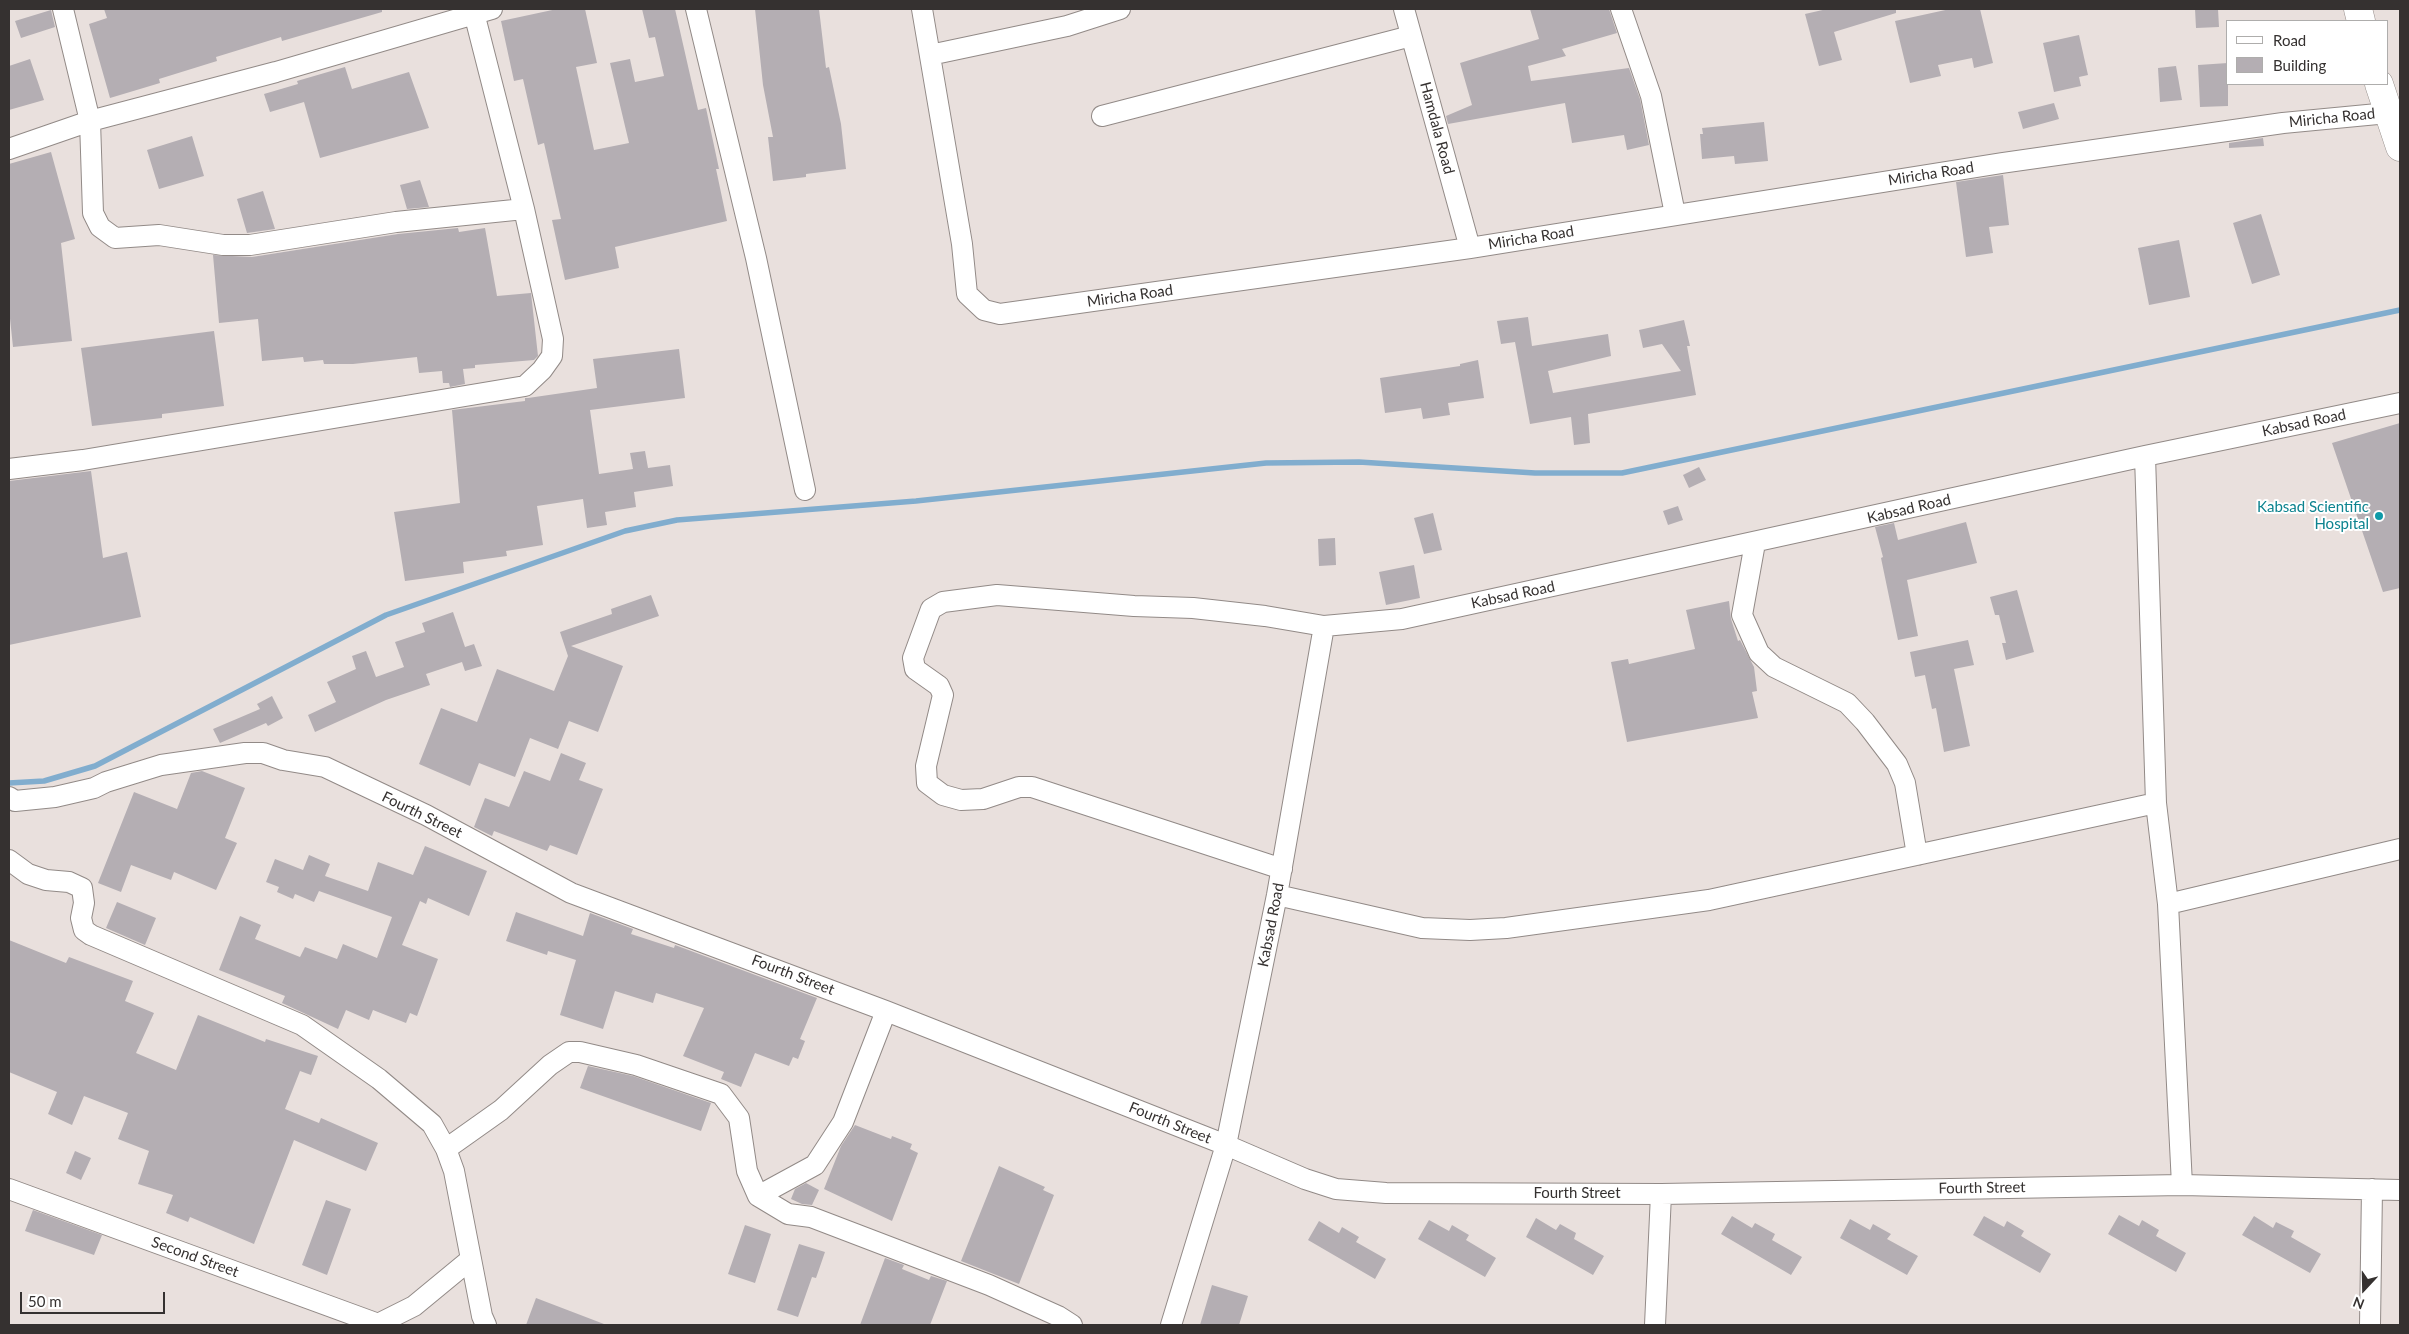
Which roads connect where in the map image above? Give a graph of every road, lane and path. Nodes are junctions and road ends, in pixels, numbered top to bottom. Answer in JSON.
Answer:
{"nodes":[{"id":1,"x":63,"y":9,"type":"edge"},
{"id":2,"x":696,"y":9,"type":"edge"},
{"id":3,"x":922,"y":9,"type":"edge"},
{"id":4,"x":1120,"y":9,"type":"edge"},
{"id":5,"x":1404,"y":9,"type":"edge"},
{"id":6,"x":1621,"y":9,"type":"edge"},
{"id":7,"x":480,"y":10,"type":"edge"},
{"id":8,"x":1411,"y":36,"type":"junction"},
{"id":9,"x":930,"y":54,"type":"junction"},
{"id":10,"x":2379,"y":85,"type":"edge"},
{"id":11,"x":2388,"y":113,"type":"junction"},
{"id":12,"x":1102,"y":116,"type":"dead end"},
{"id":13,"x":90,"y":121,"type":"junction"},
{"id":14,"x":2400,"y":147,"type":"edge"},
{"id":15,"x":9,"y":149,"type":"edge"},
{"id":16,"x":524,"y":209,"type":"junction"},
{"id":17,"x":1674,"y":214,"type":"junction"},
{"id":18,"x":1470,"y":248,"type":"junction"},
{"id":19,"x":2400,"y":403,"type":"edge"},
{"id":20,"x":2145,"y":456,"type":"junction"},
{"id":21,"x":9,"y":469,"type":"edge"},
{"id":22,"x":806,"y":490,"type":"dead end"},
{"id":23,"x":1755,"y":543,"type":"junction"},
{"id":24,"x":1324,"y":626,"type":"junction"},
{"id":25,"x":9,"y":797,"type":"edge"},
{"id":26,"x":2156,"y":803,"type":"junction"},
{"id":27,"x":2400,"y":849,"type":"edge"},
{"id":28,"x":1917,"y":855,"type":"junction"},
{"id":29,"x":9,"y":860,"type":"edge"},
{"id":30,"x":1282,"y":869,"type":"junction"},
{"id":31,"x":1277,"y":895,"type":"junction"},
{"id":32,"x":2168,"y":904,"type":"junction"},
{"id":33,"x":886,"y":1011,"type":"junction"},
{"id":34,"x":1226,"y":1145,"type":"junction"},
{"id":35,"x":446,"y":1149,"type":"junction"},
{"id":36,"x":2182,"y":1185,"type":"junction"},
{"id":37,"x":9,"y":1189,"type":"edge"},
{"id":38,"x":2372,"y":1190,"type":"junction"},
{"id":39,"x":2400,"y":1190,"type":"edge"},
{"id":40,"x":1661,"y":1194,"type":"junction"},
{"id":41,"x":758,"y":1196,"type":"junction"},
{"id":42,"x":471,"y":1259,"type":"junction"},
{"id":43,"x":379,"y":1325,"type":"edge"},
{"id":44,"x":486,"y":1325,"type":"edge"},
{"id":45,"x":1072,"y":1325,"type":"edge"},
{"id":46,"x":1171,"y":1325,"type":"edge"},
{"id":47,"x":1655,"y":1325,"type":"edge"},
{"id":48,"x":2370,"y":1325,"type":"edge"}],
"edges":[{"from":1,"to":13,"type":"street"},
{"from":2,"to":22,"type":"street"},
{"from":3,"to":9,"type":"street","name":"Miricha Road"},
{"from":4,"to":9,"type":"street"},
{"from":5,"to":8,"type":"street","name":"Hamdala Road"},
{"from":6,"to":17,"type":"street"},
{"from":7,"to":13,"type":"street"},
{"from":7,"to":16,"type":"street"},
{"from":8,"to":12,"type":"street"},
{"from":8,"to":18,"type":"street","name":"Hamdala Road"},
{"from":9,"to":18,"type":"street","name":"Miricha Road"},
{"from":10,"to":11,"type":"street"},
{"from":11,"to":14,"type":"street"},
{"from":11,"to":17,"type":"street","name":"Miricha Road"},
{"from":13,"to":15,"type":"street"},
{"from":13,"to":16,"type":"street"},
{"from":16,"to":21,"type":"street"},
{"from":17,"to":18,"type":"street","name":"Miricha Road"},
{"from":19,"to":20,"type":"street","name":"Kabsad Road"},
{"from":20,"to":23,"type":"street","name":"Kabsad Road"},
{"from":20,"to":26,"type":"street"},
{"from":23,"to":24,"type":"street","name":"Kabsad Road"},
{"from":23,"to":28,"type":"street"},
{"from":24,"to":30,"type":"street","name":"Kabsad Road"},
{"from":24,"to":30,"type":"street"},
{"from":25,"to":33,"type":"street","name":"Fourth Street"},
{"from":26,"to":28,"type":"street"},
{"from":26,"to":32,"type":"street"},
{"from":27,"to":32,"type":"street"},
{"from":28,"to":31,"type":"street"},
{"from":29,"to":35,"type":"street"},
{"from":30,"to":31,"type":"street","name":"Kabsad Road"},
{"from":31,"to":34,"type":"street","name":"Kabsad Road"},
{"from":32,"to":36,"type":"street"},
{"from":33,"to":34,"type":"street","name":"Fourth Street"},
{"from":33,"to":41,"type":"street"},
{"from":34,"to":40,"type":"street","name":"Fourth Street"},
{"from":34,"to":46,"type":"street","name":"Kabsad Road"},
{"from":35,"to":41,"type":"street"},
{"from":35,"to":42,"type":"street"},
{"from":36,"to":38,"type":"street","name":"Fourth Street"},
{"from":36,"to":40,"type":"street","name":"Fourth Street"},
{"from":37,"to":43,"type":"street","name":"Second Street"},
{"from":38,"to":39,"type":"street","name":"Fourth Street"},
{"from":38,"to":48,"type":"street"},
{"from":40,"to":47,"type":"street"},
{"from":41,"to":45,"type":"street"},
{"from":42,"to":43,"type":"street"},
{"from":42,"to":44,"type":"street"}]}
